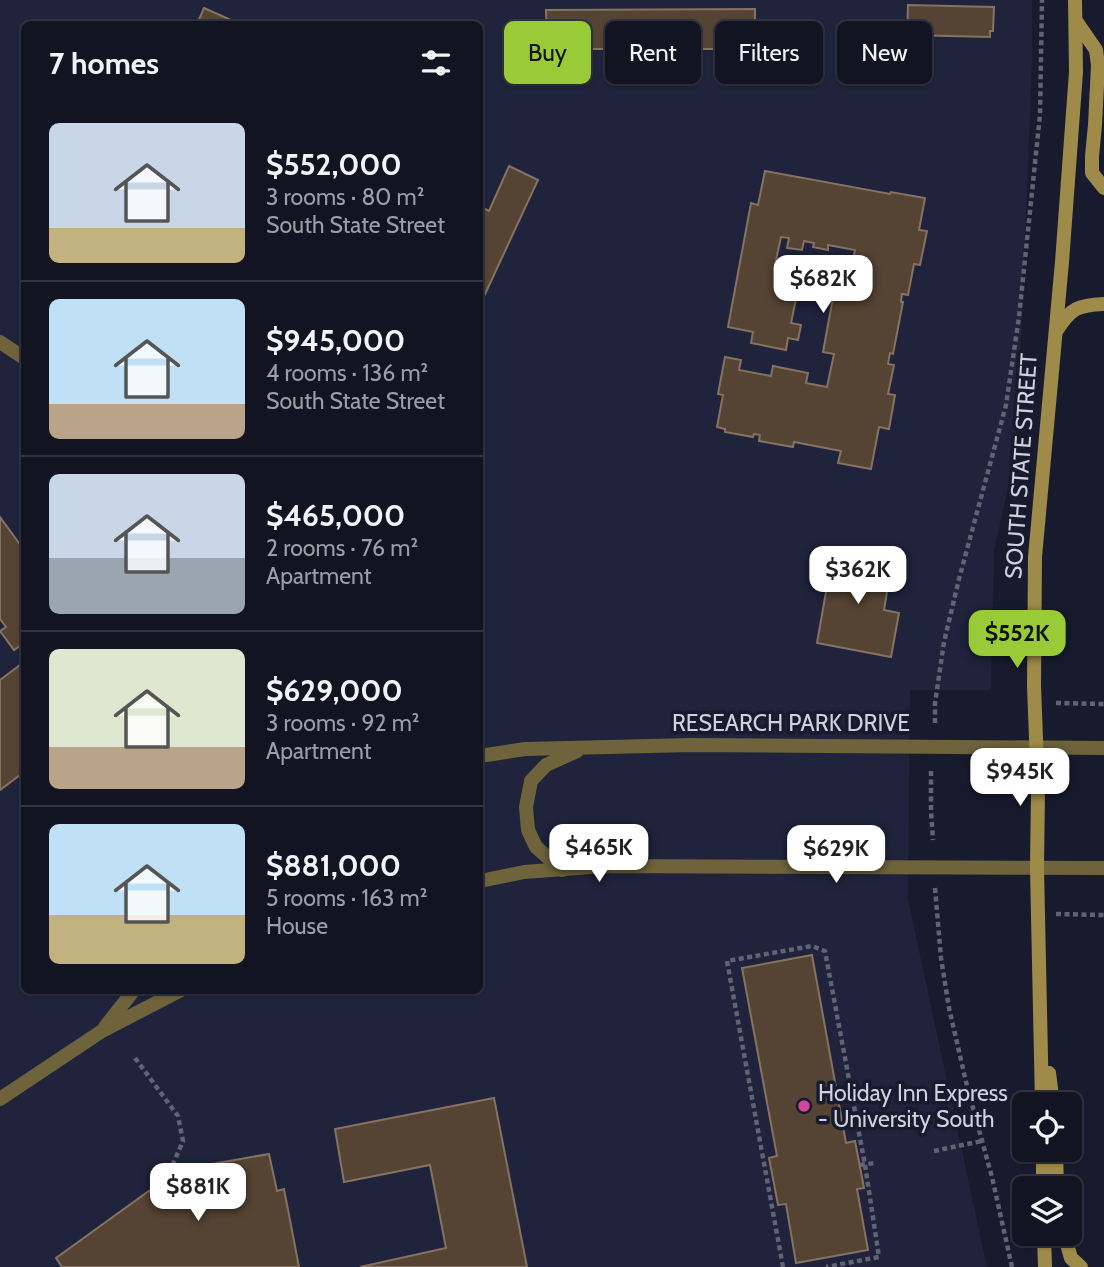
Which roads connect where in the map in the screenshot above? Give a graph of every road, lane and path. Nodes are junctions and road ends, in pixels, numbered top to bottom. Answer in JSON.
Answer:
{"nodes":[{"id":1,"x":1042,"y":0,"type":"edge"},
{"id":2,"x":1075,"y":0,"type":"edge"},
{"id":3,"x":1075,"y":20,"type":"junction"},
{"id":4,"x":1104,"y":188,"type":"edge"},
{"id":5,"x":1104,"y":304,"type":"edge"},
{"id":6,"x":1055,"y":335,"type":"junction"},
{"id":7,"x":0,"y":342,"type":"edge"},
{"id":8,"x":21,"y":356,"type":"edge"},
{"id":9,"x":1056,"y":703,"type":"dead end"},
{"id":10,"x":1104,"y":704,"type":"edge"},
{"id":11,"x":935,"y":723,"type":"dead end"},
{"id":12,"x":586,"y":747,"type":"junction"},
{"id":13,"x":1036,"y":747,"type":"junction"},
{"id":14,"x":1104,"y":748,"type":"edge"},
{"id":15,"x":483,"y":756,"type":"edge"},
{"id":16,"x":931,"y":771,"type":"dead end"},
{"id":17,"x":933,"y":840,"type":"dead end"},
{"id":18,"x":1037,"y":868,"type":"junction"},
{"id":19,"x":1104,"y":868,"type":"edge"},
{"id":20,"x":562,"y":870,"type":"junction"},
{"id":21,"x":483,"y":880,"type":"edge"},
{"id":22,"x":935,"y":888,"type":"dead end"},
{"id":23,"x":1054,"y":914,"type":"dead end"},
{"id":24,"x":1104,"y":915,"type":"edge"},
{"id":25,"x":131,"y":994,"type":"edge"},
{"id":26,"x":173,"y":994,"type":"edge"},
{"id":27,"x":1040,"y":1002,"type":"junction"},
{"id":28,"x":102,"y":1031,"type":"junction"},
{"id":29,"x":135,"y":1058,"type":"dead end"},
{"id":30,"x":1042,"y":1092,"type":"edge"},
{"id":31,"x":1051,"y":1092,"type":"edge"},
{"id":32,"x":0,"y":1099,"type":"edge"},
{"id":33,"x":982,"y":1140,"type":"junction"},
{"id":34,"x":934,"y":1151,"type":"dead end"},
{"id":35,"x":875,"y":1163,"type":"dead end"},
{"id":36,"x":862,"y":1165,"type":"junction"},
{"id":37,"x":167,"y":1178,"type":"dead end"},
{"id":38,"x":1044,"y":1246,"type":"edge"},
{"id":39,"x":1068,"y":1246,"type":"edge"},
{"id":40,"x":783,"y":1267,"type":"edge"},
{"id":41,"x":826,"y":1267,"type":"edge"},
{"id":42,"x":1012,"y":1267,"type":"edge"},
{"id":43,"x":1045,"y":1267,"type":"edge"},
{"id":44,"x":1081,"y":1267,"type":"edge"}],
"edges":[{"from":1,"to":11,"type":"path"},
{"from":2,"to":3,"type":"main road","name":"SOUTH STATE STREET"},
{"from":3,"to":4,"type":"main road"},
{"from":3,"to":6,"type":"main road","name":"SOUTH STATE STREET"},
{"from":5,"to":6,"type":"main road"},
{"from":6,"to":13,"type":"main road","name":"SOUTH STATE STREET"},
{"from":7,"to":8,"type":"street"},
{"from":9,"to":10,"type":"path"},
{"from":12,"to":13,"type":"street","name":"RESEARCH PARK DRIVE"},
{"from":12,"to":15,"type":"street","name":"RESEARCH PARK DRIVE"},
{"from":12,"to":20,"type":"street"},
{"from":13,"to":14,"type":"street","name":"RESEARCH PARK DRIVE"},
{"from":13,"to":18,"type":"main road","name":"SOUTH STATE STREET"},
{"from":16,"to":17,"type":"path"},
{"from":18,"to":19,"type":"street"},
{"from":18,"to":20,"type":"street"},
{"from":18,"to":27,"type":"main road","name":"SOUTH STATE STREET"},
{"from":20,"to":21,"type":"street"},
{"from":22,"to":33,"type":"path"},
{"from":23,"to":24,"type":"path"},
{"from":25,"to":28,"type":"street"},
{"from":26,"to":28,"type":"street"},
{"from":27,"to":30,"type":"main road","name":"SOUTH STATE STREET"},
{"from":27,"to":31,"type":"main road"},
{"from":28,"to":32,"type":"street"},
{"from":29,"to":37,"type":"path"},
{"from":33,"to":34,"type":"path"},
{"from":33,"to":42,"type":"path"},
{"from":35,"to":36,"type":"path"},
{"from":36,"to":40,"type":"path"},
{"from":36,"to":41,"type":"path"},
{"from":38,"to":43,"type":"main road"},
{"from":39,"to":44,"type":"main road"}]}
